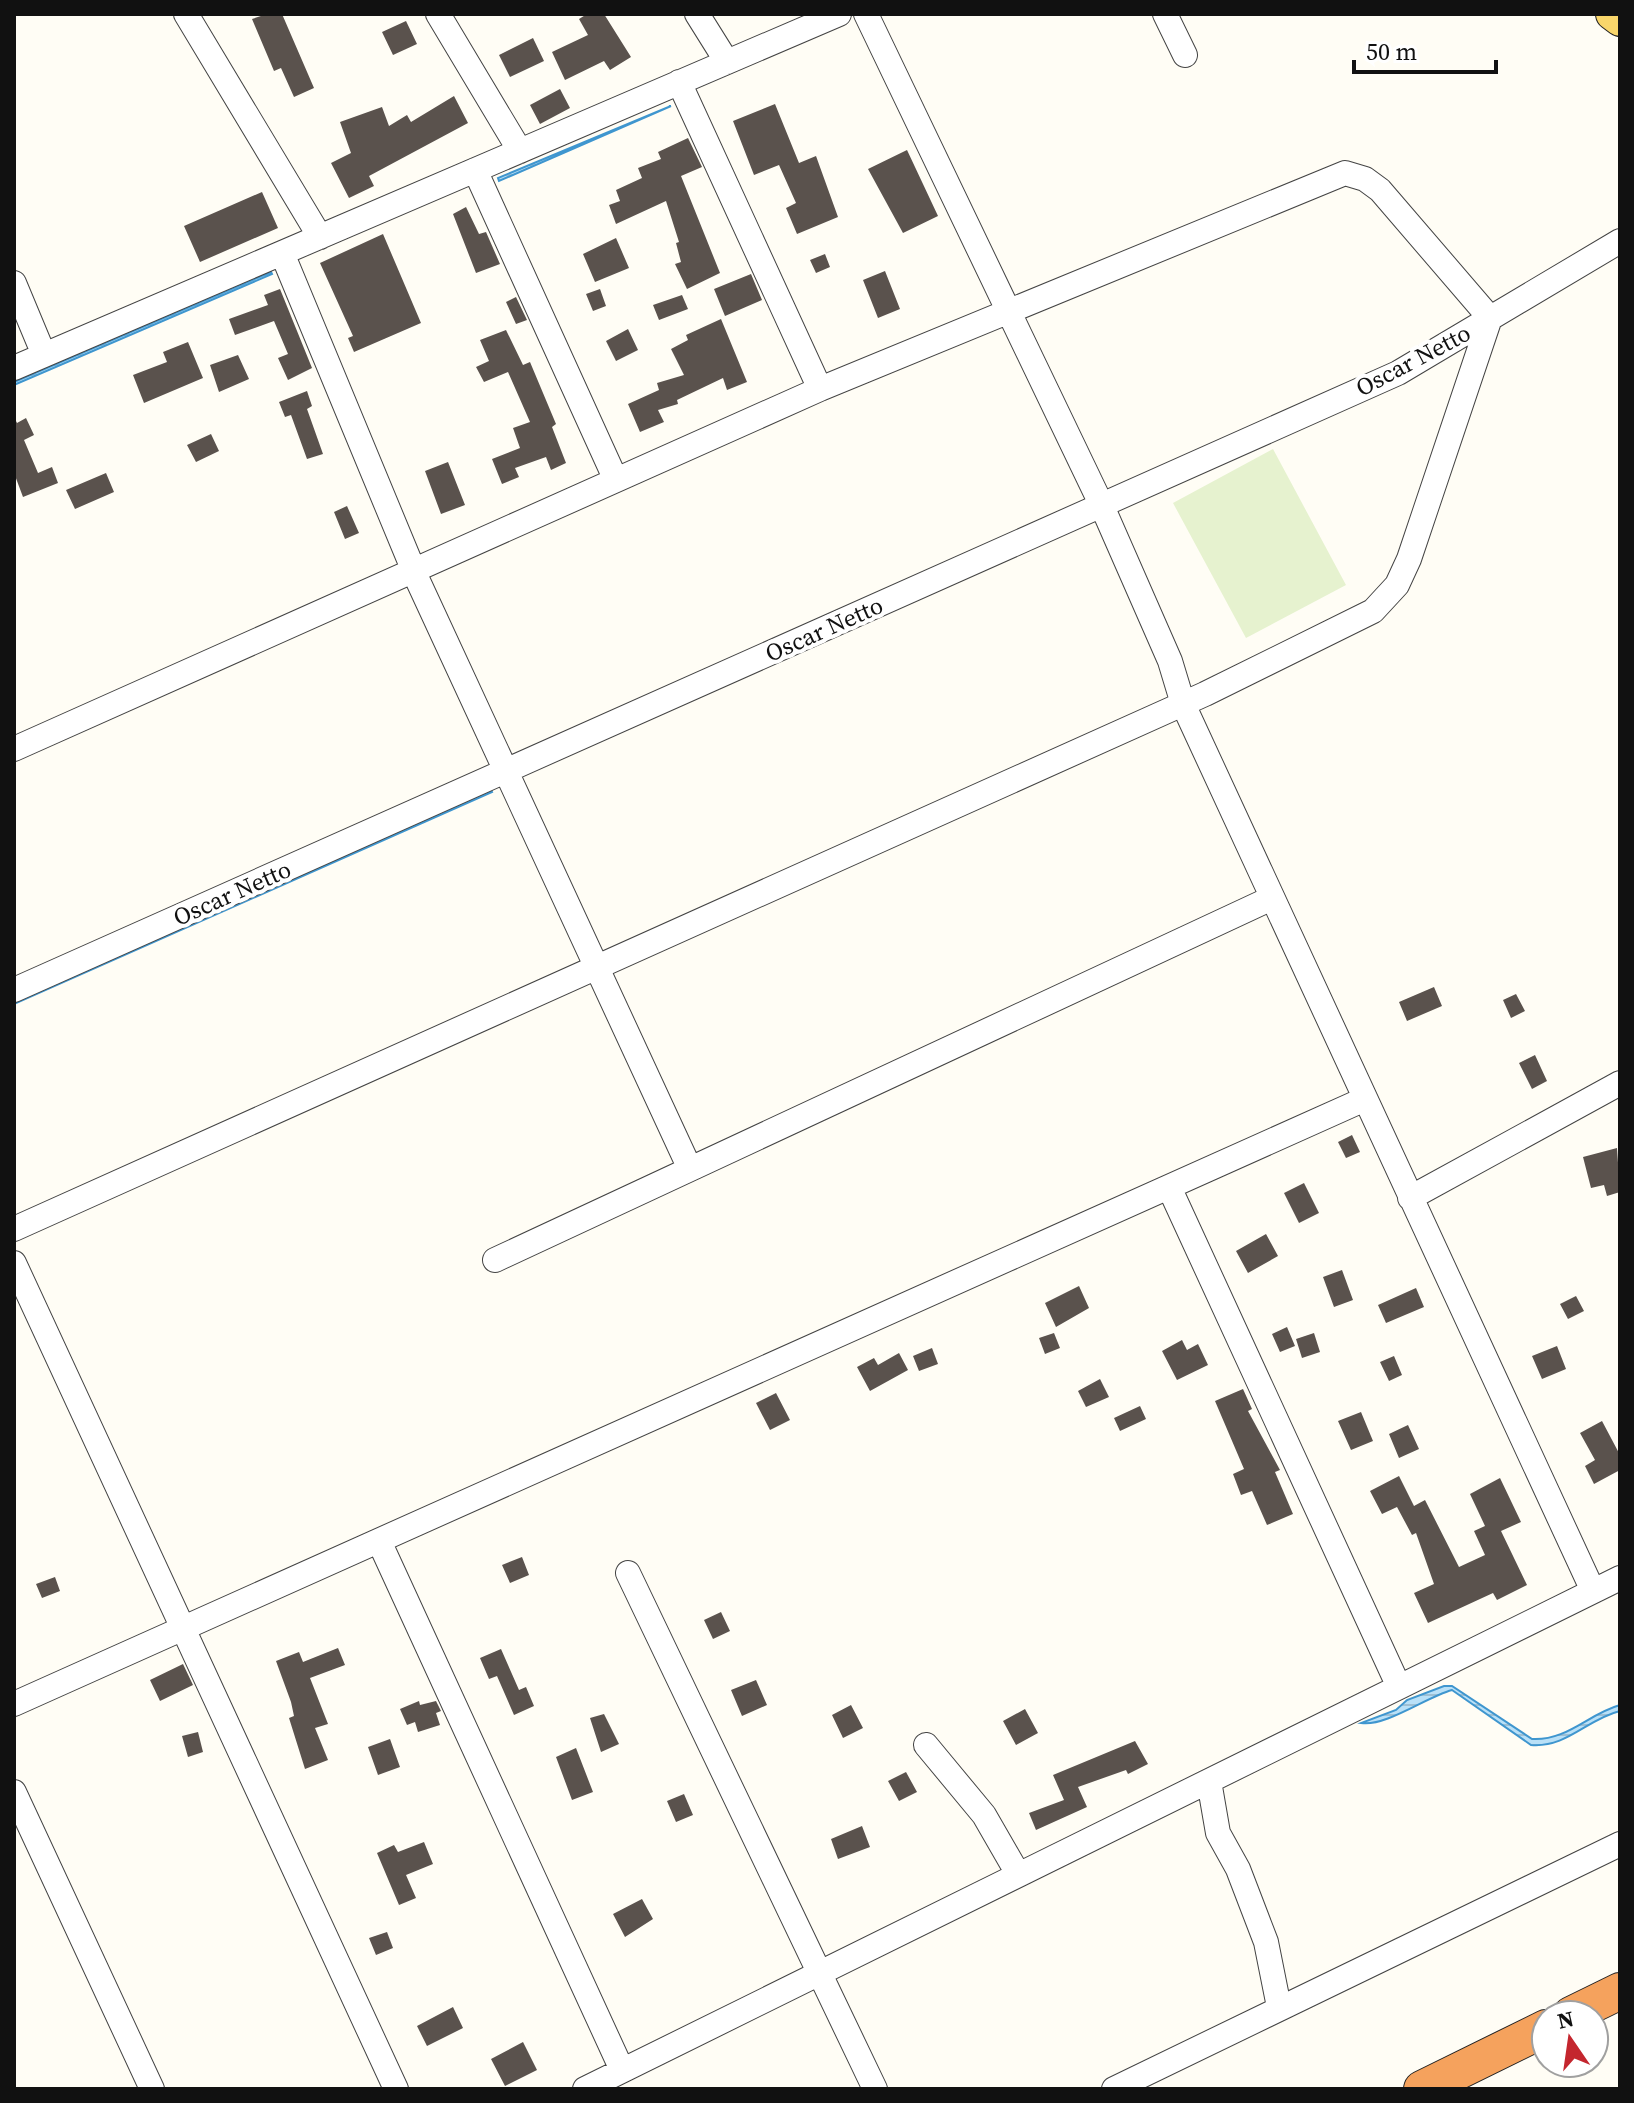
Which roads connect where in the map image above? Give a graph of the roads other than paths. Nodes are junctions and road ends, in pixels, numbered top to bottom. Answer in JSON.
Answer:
{"nodes":[{"id":1,"x":186,"y":14,"type":"edge"},
{"id":2,"x":438,"y":14,"type":"edge"},
{"id":3,"x":697,"y":14,"type":"edge"},
{"id":4,"x":839,"y":14,"type":"edge"},
{"id":5,"x":866,"y":14,"type":"edge"},
{"id":6,"x":1165,"y":14,"type":"edge"},
{"id":7,"x":1612,"y":14,"type":"edge"},
{"id":8,"x":1620,"y":20,"type":"edge"},
{"id":9,"x":1185,"y":55,"type":"dead end"},
{"id":10,"x":727,"y":62,"type":"junction"},
{"id":11,"x":679,"y":82,"type":"junction"},
{"id":12,"x":520,"y":151,"type":"junction"},
{"id":13,"x":475,"y":170,"type":"junction"},
{"id":14,"x":320,"y":237,"type":"junction"},
{"id":15,"x":1620,"y":241,"type":"edge"},
{"id":16,"x":282,"y":253,"type":"junction"},
{"id":17,"x":14,"y":283,"type":"edge"},
{"id":18,"x":1011,"y":311,"type":"junction"},
{"id":19,"x":1490,"y":318,"type":"junction"},
{"id":20,"x":44,"y":355,"type":"junction"},
{"id":21,"x":14,"y":368,"type":"edge"},
{"id":22,"x":820,"y":389,"type":"junction"},
{"id":23,"x":615,"y":478,"type":"junction"},
{"id":24,"x":1102,"y":506,"type":"junction"},
{"id":25,"x":413,"y":568,"type":"junction"},
{"id":26,"x":1183,"y":704,"type":"junction"},
{"id":27,"x":14,"y":749,"type":"edge"},
{"id":28,"x":506,"y":771,"type":"junction"},
{"id":29,"x":1272,"y":898,"type":"junction"},
{"id":30,"x":597,"y":967,"type":"junction"},
{"id":31,"x":14,"y":990,"type":"edge"},
{"id":32,"x":1620,"y":1083,"type":"edge"},
{"id":33,"x":1365,"y":1099,"type":"junction"},
{"id":34,"x":690,"y":1169,"type":"junction"},
{"id":35,"x":1169,"y":1187,"type":"junction"},
{"id":36,"x":1410,"y":1198,"type":"junction"},
{"id":37,"x":14,"y":1229,"type":"edge"},
{"id":38,"x":495,"y":1260,"type":"dead end"},
{"id":39,"x":14,"y":1263,"type":"edge"},
{"id":40,"x":379,"y":1541,"type":"junction"},
{"id":41,"x":628,"y":1573,"type":"dead end"},
{"id":42,"x":1620,"y":1578,"type":"edge"},
{"id":43,"x":1593,"y":1591,"type":"junction"},
{"id":44,"x":182,"y":1629,"type":"junction"},
{"id":45,"x":1399,"y":1687,"type":"junction"},
{"id":46,"x":14,"y":1704,"type":"edge"},
{"id":47,"x":926,"y":1745,"type":"dead end"},
{"id":48,"x":1209,"y":1781,"type":"junction"},
{"id":49,"x":14,"y":1792,"type":"edge"},
{"id":50,"x":1620,"y":1844,"type":"edge"},
{"id":51,"x":1018,"y":1874,"type":"junction"},
{"id":52,"x":818,"y":1972,"type":"junction"},
{"id":53,"x":1279,"y":2007,"type":"junction"},
{"id":54,"x":1530,"y":2036,"type":"edge"},
{"id":55,"x":622,"y":2070,"type":"junction"},
{"id":56,"x":152,"y":2089,"type":"edge"},
{"id":57,"x":396,"y":2089,"type":"edge"},
{"id":58,"x":585,"y":2089,"type":"edge"},
{"id":59,"x":875,"y":2089,"type":"edge"},
{"id":60,"x":1114,"y":2089,"type":"edge"},
{"id":61,"x":1422,"y":2089,"type":"edge"}],
"edges":[{"from":1,"to":14,"type":"street"},
{"from":2,"to":12,"type":"street"},
{"from":3,"to":10,"type":"street"},
{"from":4,"to":10,"type":"street"},
{"from":5,"to":18,"type":"street"},
{"from":6,"to":9,"type":"street"},
{"from":7,"to":8,"type":"main road"},
{"from":10,"to":11,"type":"street"},
{"from":11,"to":12,"type":"street"},
{"from":11,"to":22,"type":"street"},
{"from":12,"to":13,"type":"street"},
{"from":13,"to":14,"type":"street"},
{"from":13,"to":23,"type":"street"},
{"from":14,"to":16,"type":"street"},
{"from":15,"to":19,"type":"street","name":"Oscar Netto"},
{"from":16,"to":20,"type":"street"},
{"from":16,"to":25,"type":"street"},
{"from":17,"to":20,"type":"street"},
{"from":18,"to":19,"type":"street"},
{"from":18,"to":22,"type":"street"},
{"from":18,"to":24,"type":"street"},
{"from":19,"to":24,"type":"street","name":"Oscar Netto"},
{"from":19,"to":26,"type":"street"},
{"from":20,"to":21,"type":"street"},
{"from":22,"to":23,"type":"street"},
{"from":23,"to":25,"type":"street"},
{"from":24,"to":26,"type":"street"},
{"from":24,"to":28,"type":"street","name":"Oscar Netto"},
{"from":25,"to":27,"type":"street"},
{"from":25,"to":28,"type":"street"},
{"from":26,"to":29,"type":"street"},
{"from":26,"to":30,"type":"street"},
{"from":28,"to":30,"type":"street"},
{"from":28,"to":31,"type":"street","name":"Oscar Netto"},
{"from":29,"to":33,"type":"street"},
{"from":29,"to":34,"type":"street"},
{"from":30,"to":34,"type":"street"},
{"from":30,"to":37,"type":"street"},
{"from":32,"to":36,"type":"street"},
{"from":33,"to":35,"type":"street"},
{"from":33,"to":36,"type":"street"},
{"from":34,"to":38,"type":"street"},
{"from":35,"to":40,"type":"street"},
{"from":35,"to":45,"type":"street"},
{"from":36,"to":43,"type":"street"},
{"from":39,"to":44,"type":"street"},
{"from":40,"to":44,"type":"street"},
{"from":40,"to":55,"type":"street"},
{"from":41,"to":52,"type":"street"},
{"from":42,"to":43,"type":"street"},
{"from":43,"to":45,"type":"street"},
{"from":44,"to":46,"type":"street"},
{"from":44,"to":57,"type":"street"},
{"from":45,"to":48,"type":"street"},
{"from":47,"to":51,"type":"street"},
{"from":48,"to":51,"type":"street"},
{"from":48,"to":53,"type":"street"},
{"from":49,"to":56,"type":"street"},
{"from":50,"to":53,"type":"street"},
{"from":51,"to":52,"type":"street"},
{"from":52,"to":55,"type":"street"},
{"from":52,"to":59,"type":"street"},
{"from":53,"to":60,"type":"street"},
{"from":54,"to":61,"type":"highway"},
{"from":55,"to":58,"type":"street"}]}
